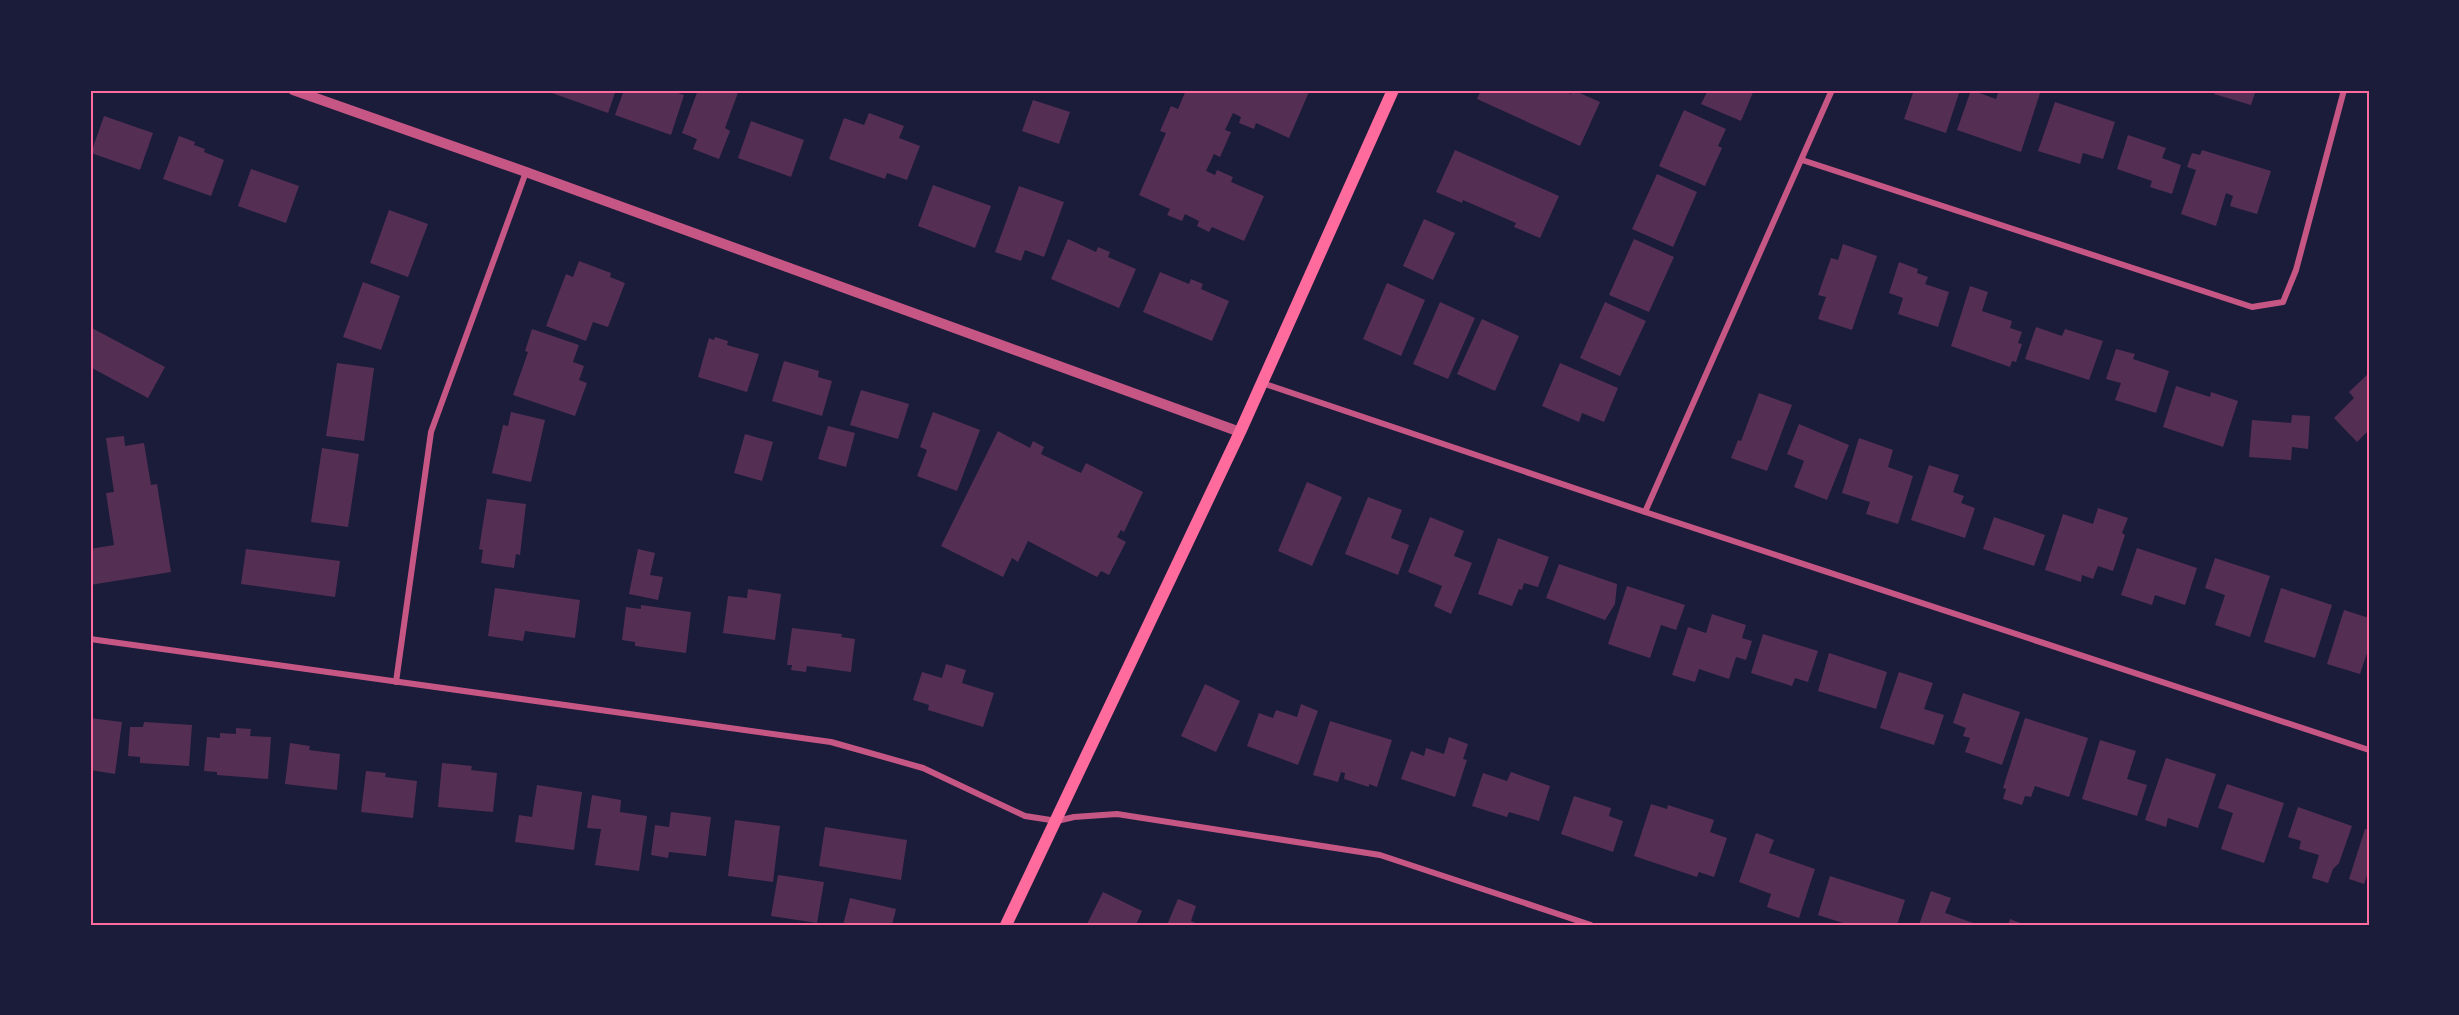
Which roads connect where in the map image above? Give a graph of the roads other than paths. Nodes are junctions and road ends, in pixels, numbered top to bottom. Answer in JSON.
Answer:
{"nodes":[{"id":1,"x":293,"y":90,"type":"edge"},
{"id":2,"x":1393,"y":90,"type":"edge"},
{"id":3,"x":1832,"y":90,"type":"edge"},
{"id":4,"x":2344,"y":90,"type":"edge"},
{"id":5,"x":1802,"y":160,"type":"junction"},
{"id":6,"x":526,"y":172,"type":"junction"},
{"id":7,"x":1262,"y":383,"type":"junction"},
{"id":8,"x":1240,"y":432,"type":"junction"},
{"id":9,"x":1645,"y":512,"type":"junction"},
{"id":10,"x":90,"y":639,"type":"edge"},
{"id":11,"x":396,"y":682,"type":"junction"},
{"id":12,"x":2369,"y":750,"type":"edge"},
{"id":13,"x":1057,"y":822,"type":"junction"},
{"id":14,"x":1006,"y":925,"type":"edge"},
{"id":15,"x":1591,"y":925,"type":"edge"}],
"edges":[{"from":1,"to":6,"type":"street"},
{"from":2,"to":7,"type":"main road"},
{"from":3,"to":5,"type":"street"},
{"from":4,"to":5,"type":"street"},
{"from":5,"to":9,"type":"street"},
{"from":6,"to":8,"type":"street"},
{"from":6,"to":11,"type":"street"},
{"from":7,"to":8,"type":"main road"},
{"from":7,"to":9,"type":"street"},
{"from":8,"to":13,"type":"main road"},
{"from":9,"to":12,"type":"street"},
{"from":10,"to":11,"type":"street"},
{"from":11,"to":13,"type":"street"},
{"from":13,"to":14,"type":"main road"},
{"from":13,"to":15,"type":"street"}]}
